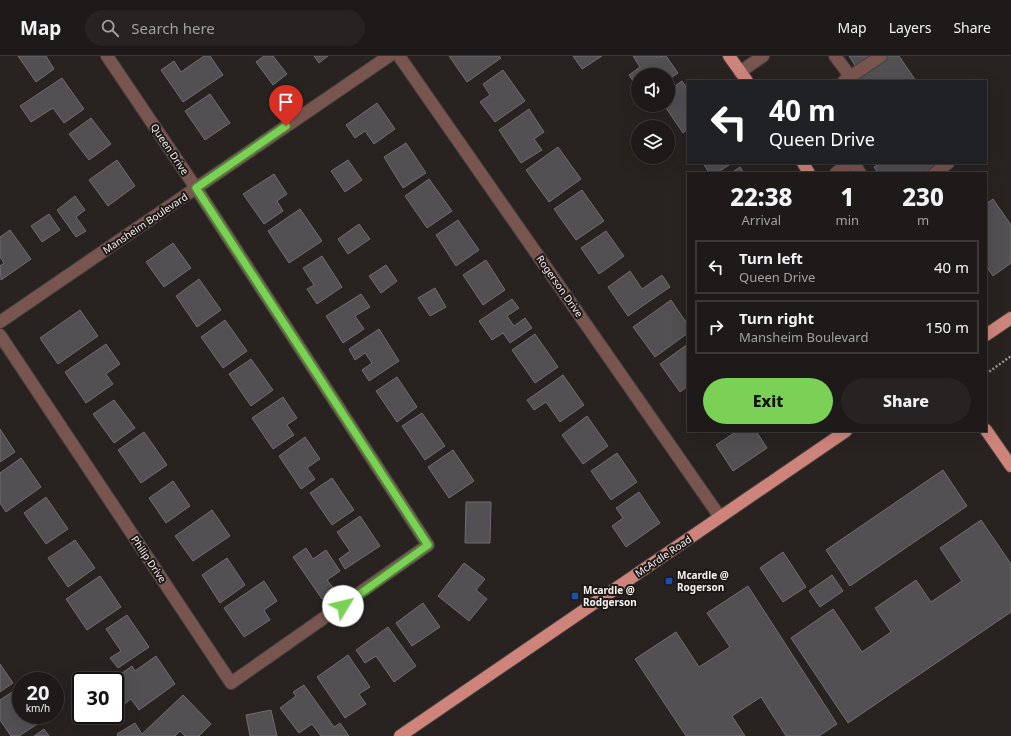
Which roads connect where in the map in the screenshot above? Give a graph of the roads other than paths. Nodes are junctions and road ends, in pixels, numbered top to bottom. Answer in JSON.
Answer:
{"nodes":[{"id":1,"x":107,"y":56,"type":"edge"},
{"id":2,"x":389,"y":56,"type":"edge"},
{"id":3,"x":399,"y":56,"type":"edge"},
{"id":4,"x":729,"y":56,"type":"edge"},
{"id":5,"x":764,"y":56,"type":"edge"},
{"id":6,"x":835,"y":56,"type":"edge"},
{"id":7,"x":881,"y":56,"type":"edge"},
{"id":8,"x":743,"y":76,"type":"edge"},
{"id":9,"x":847,"y":79,"type":"edge"},
{"id":10,"x":850,"y":164,"type":"edge"},
{"id":11,"x":852,"y":164,"type":"edge"},
{"id":12,"x":947,"y":164,"type":"edge"},
{"id":13,"x":838,"y":172,"type":"edge"},
{"id":14,"x":859,"y":172,"type":"edge"},
{"id":15,"x":936,"y":172,"type":"edge"},
{"id":16,"x":196,"y":188,"type":"junction"},
{"id":17,"x":1011,"y":318,"type":"edge"},
{"id":18,"x":0,"y":322,"type":"edge"},
{"id":19,"x":987,"y":334,"type":"edge"},
{"id":20,"x":0,"y":335,"type":"edge"},
{"id":21,"x":987,"y":431,"type":"edge"},
{"id":22,"x":845,"y":432,"type":"edge"},
{"id":23,"x":1011,"y":466,"type":"edge"},
{"id":24,"x":720,"y":517,"type":"junction"},
{"id":25,"x":331,"y":615,"type":"joint"},
{"id":26,"x":400,"y":736,"type":"edge"}],
"edges":[{"from":1,"to":16,"type":"street","name":"Queen Drive"},
{"from":2,"to":16,"type":"street","name":"Mansheim Boulevard"},
{"from":3,"to":24,"type":"street","name":"Rogerson Drive"},
{"from":4,"to":8,"type":"main road"},
{"from":5,"to":8,"type":"street"},
{"from":6,"to":9,"type":"street"},
{"from":7,"to":9,"type":"street"},
{"from":10,"to":13,"type":"street"},
{"from":11,"to":14,"type":"street"},
{"from":12,"to":15,"type":"street"},
{"from":16,"to":18,"type":"street","name":"Mansheim Boulevard"},
{"from":16,"to":25,"type":"street","name":"Queen Drive"},
{"from":17,"to":19,"type":"main road"},
{"from":20,"to":25,"type":"street","name":"Philip Drive"},
{"from":21,"to":23,"type":"main road"},
{"from":22,"to":24,"type":"main road","name":"McArdle Road"},
{"from":24,"to":26,"type":"main road","name":"McArdle Road"}]}
